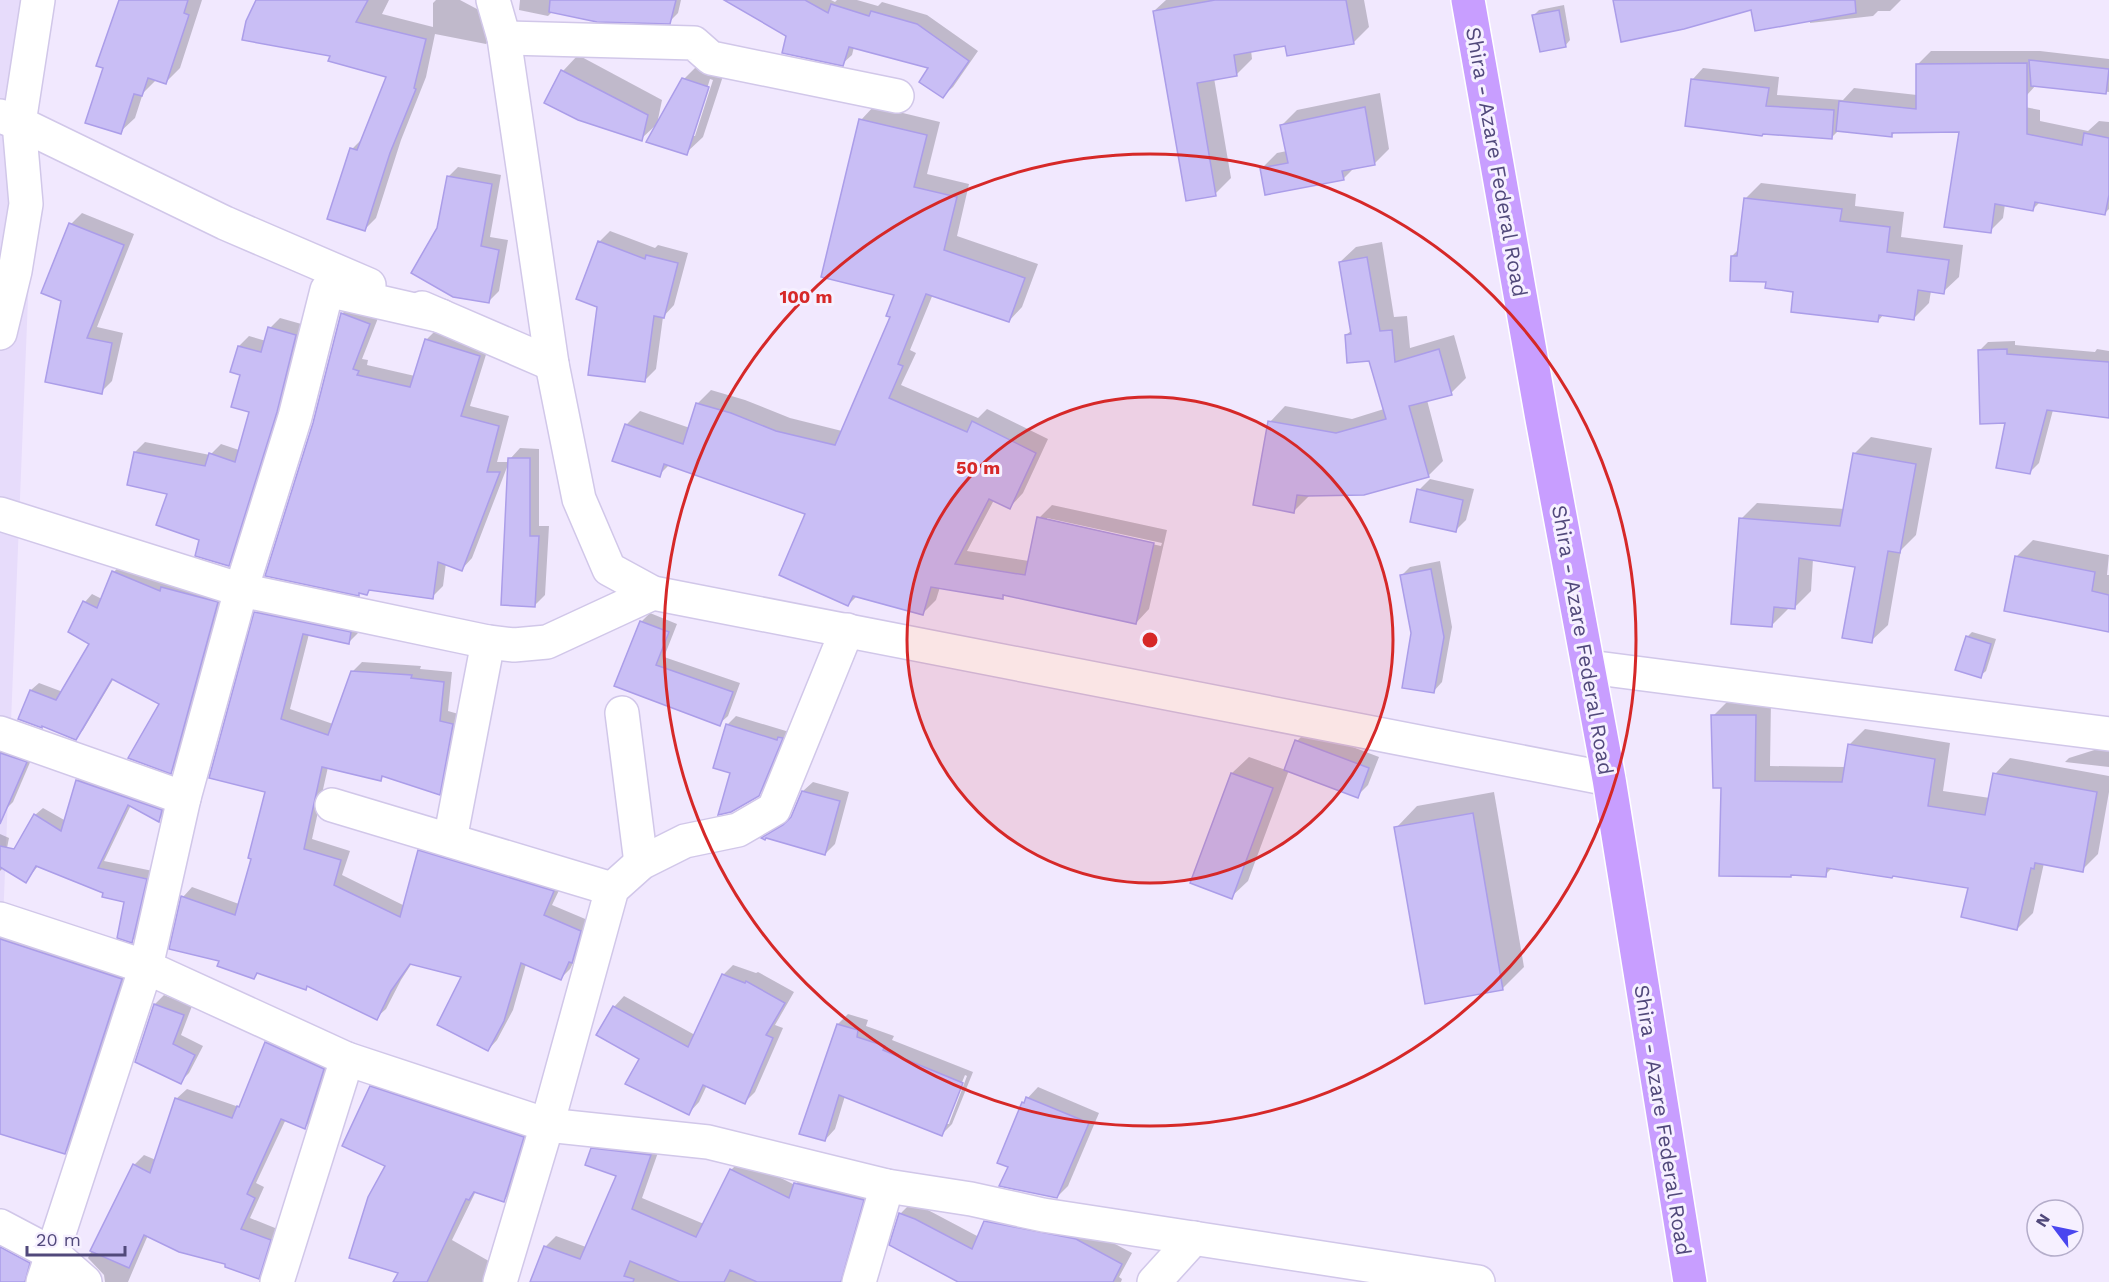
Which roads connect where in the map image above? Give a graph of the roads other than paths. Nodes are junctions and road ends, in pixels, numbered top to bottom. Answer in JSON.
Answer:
{"nodes":[{"id":1,"x":38,"y":0,"type":"edge"},
{"id":2,"x":493,"y":0,"type":"edge"},
{"id":3,"x":1468,"y":0,"type":"edge"},
{"id":4,"x":504,"y":38,"type":"junction"},
{"id":5,"x":897,"y":96,"type":"dead end"},
{"id":6,"x":9,"y":119,"type":"edge"},
{"id":7,"x":441,"y":316,"type":"junction"},
{"id":8,"x":0,"y":333,"type":"edge"},
{"id":9,"x":552,"y":364,"type":"junction"},
{"id":10,"x":0,"y":514,"type":"edge"},
{"id":11,"x":609,"y":568,"type":"junction"},
{"id":12,"x":241,"y":590,"type":"junction"},
{"id":13,"x":653,"y":593,"type":"junction"},
{"id":14,"x":597,"y":619,"type":"junction"},
{"id":15,"x":847,"y":630,"type":"junction"},
{"id":16,"x":489,"y":642,"type":"junction"},
{"id":17,"x":1589,"y":667,"type":"junction"},
{"id":18,"x":622,"y":713,"type":"dead end"},
{"id":19,"x":0,"y":733,"type":"edge"},
{"id":20,"x":2109,"y":734,"type":"edge"},
{"id":21,"x":1609,"y":779,"type":"junction"},
{"id":22,"x":184,"y":798,"type":"junction"},
{"id":23,"x":332,"y":805,"type":"dead end"},
{"id":24,"x":450,"y":840,"type":"junction"},
{"id":25,"x":640,"y":863,"type":"junction"},
{"id":26,"x":612,"y":889,"type":"junction"},
{"id":27,"x":0,"y":919,"type":"edge"},
{"id":28,"x":146,"y":967,"type":"junction"},
{"id":29,"x":347,"y":1059,"type":"junction"},
{"id":30,"x":547,"y":1125,"type":"junction"},
{"id":31,"x":887,"y":1186,"type":"junction"},
{"id":32,"x":0,"y":1226,"type":"edge"},
{"id":33,"x":1194,"y":1238,"type":"junction"},
{"id":34,"x":48,"y":1268,"type":"edge"},
{"id":35,"x":866,"y":1278,"type":"edge"},
{"id":36,"x":85,"y":1282,"type":"edge"},
{"id":37,"x":277,"y":1282,"type":"edge"},
{"id":38,"x":500,"y":1282,"type":"edge"},
{"id":39,"x":1154,"y":1282,"type":"edge"},
{"id":40,"x":1478,"y":1282,"type":"edge"},
{"id":41,"x":1689,"y":1282,"type":"edge"}],
"edges":[{"from":1,"to":6,"type":"street"},
{"from":2,"to":4,"type":"street"},
{"from":3,"to":17,"type":"main road","name":"Shira - Azare Federal Road"},
{"from":4,"to":5,"type":"street"},
{"from":4,"to":9,"type":"street"},
{"from":6,"to":7,"type":"street"},
{"from":6,"to":8,"type":"street"},
{"from":7,"to":9,"type":"street"},
{"from":7,"to":12,"type":"street"},
{"from":9,"to":11,"type":"street"},
{"from":10,"to":12,"type":"street"},
{"from":11,"to":13,"type":"street"},
{"from":11,"to":14,"type":"street"},
{"from":12,"to":16,"type":"street"},
{"from":12,"to":22,"type":"street"},
{"from":13,"to":14,"type":"street"},
{"from":13,"to":15,"type":"street"},
{"from":14,"to":16,"type":"street"},
{"from":15,"to":21,"type":"street"},
{"from":15,"to":25,"type":"street"},
{"from":16,"to":24,"type":"street"},
{"from":17,"to":20,"type":"street"},
{"from":17,"to":21,"type":"main road","name":"Shira - Azare Federal Road"},
{"from":18,"to":25,"type":"street"},
{"from":19,"to":22,"type":"street"},
{"from":21,"to":41,"type":"main road","name":"Shira - Azare Federal Road"},
{"from":22,"to":28,"type":"street"},
{"from":23,"to":24,"type":"street"},
{"from":24,"to":26,"type":"street"},
{"from":25,"to":26,"type":"street"},
{"from":26,"to":30,"type":"street"},
{"from":27,"to":28,"type":"street"},
{"from":28,"to":29,"type":"street"},
{"from":28,"to":34,"type":"street"},
{"from":29,"to":30,"type":"street"},
{"from":29,"to":37,"type":"street"},
{"from":30,"to":31,"type":"street"},
{"from":30,"to":38,"type":"street"},
{"from":31,"to":33,"type":"street"},
{"from":31,"to":35,"type":"street"},
{"from":32,"to":34,"type":"street"},
{"from":33,"to":39,"type":"street"},
{"from":33,"to":40,"type":"street"},
{"from":34,"to":36,"type":"street"}]}
